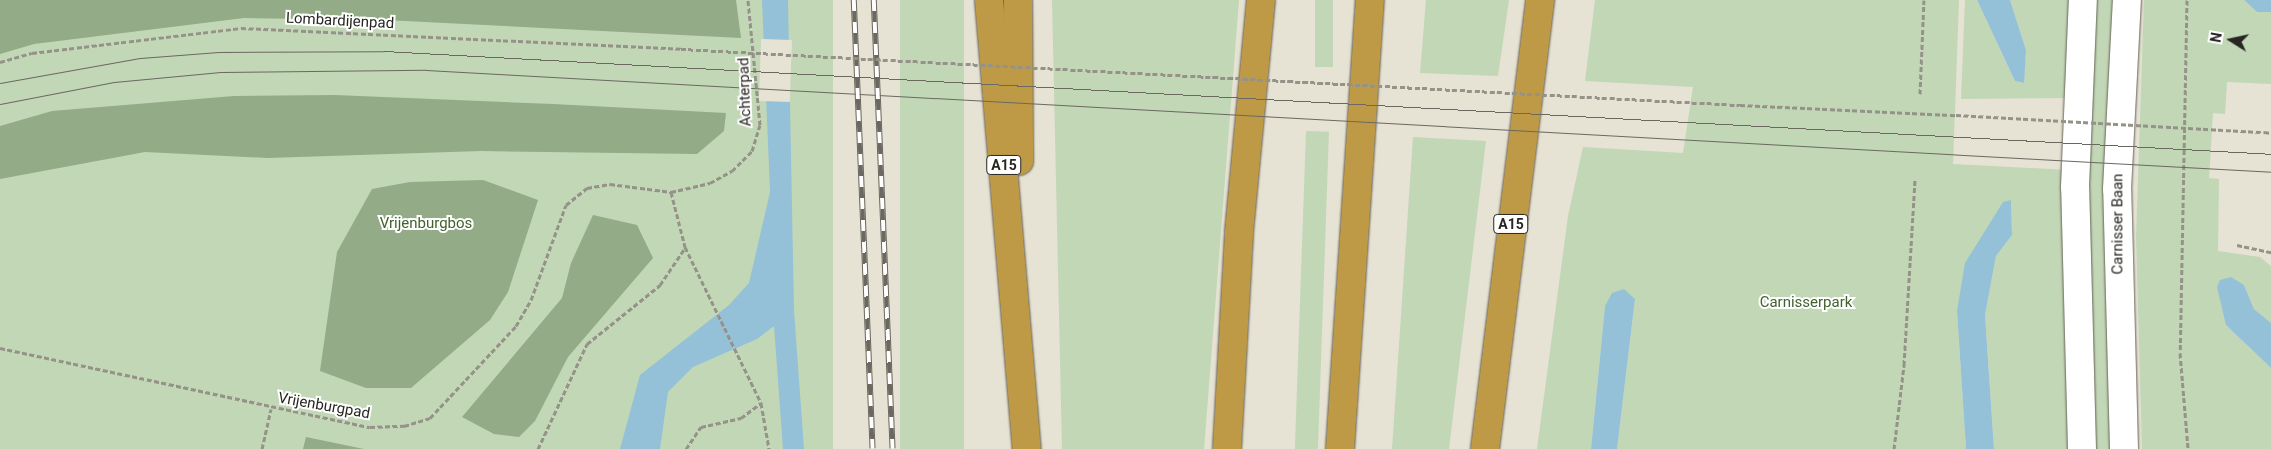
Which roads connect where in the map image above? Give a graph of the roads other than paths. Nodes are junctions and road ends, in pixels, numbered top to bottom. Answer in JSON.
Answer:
{"nodes":[{"id":1,"x":989,"y":0,"type":"edge"},
{"id":2,"x":1018,"y":0,"type":"edge"},
{"id":3,"x":1262,"y":0,"type":"edge"},
{"id":4,"x":1370,"y":0,"type":"edge"},
{"id":5,"x":1540,"y":0,"type":"edge"},
{"id":6,"x":2083,"y":0,"type":"edge"},
{"id":7,"x":2127,"y":0,"type":"edge"},
{"id":8,"x":1020,"y":330,"type":"junction"},
{"id":9,"x":1027,"y":449,"type":"edge"},
{"id":10,"x":1227,"y":449,"type":"edge"},
{"id":11,"x":1340,"y":449,"type":"edge"},
{"id":12,"x":1485,"y":449,"type":"edge"},
{"id":13,"x":2082,"y":449,"type":"edge"},
{"id":14,"x":2124,"y":449,"type":"edge"}],
"edges":[{"from":1,"to":8,"type":"highway","number":"A15"},
{"from":2,"to":8,"type":"highway"},
{"from":3,"to":10,"type":"highway"},
{"from":4,"to":11,"type":"highway"},
{"from":5,"to":12,"type":"highway","number":"A15"},
{"from":6,"to":13,"type":"main road"},
{"from":7,"to":14,"type":"main road","name":"Carnisser Baan"},
{"from":8,"to":9,"type":"highway","number":"A15"}]}
